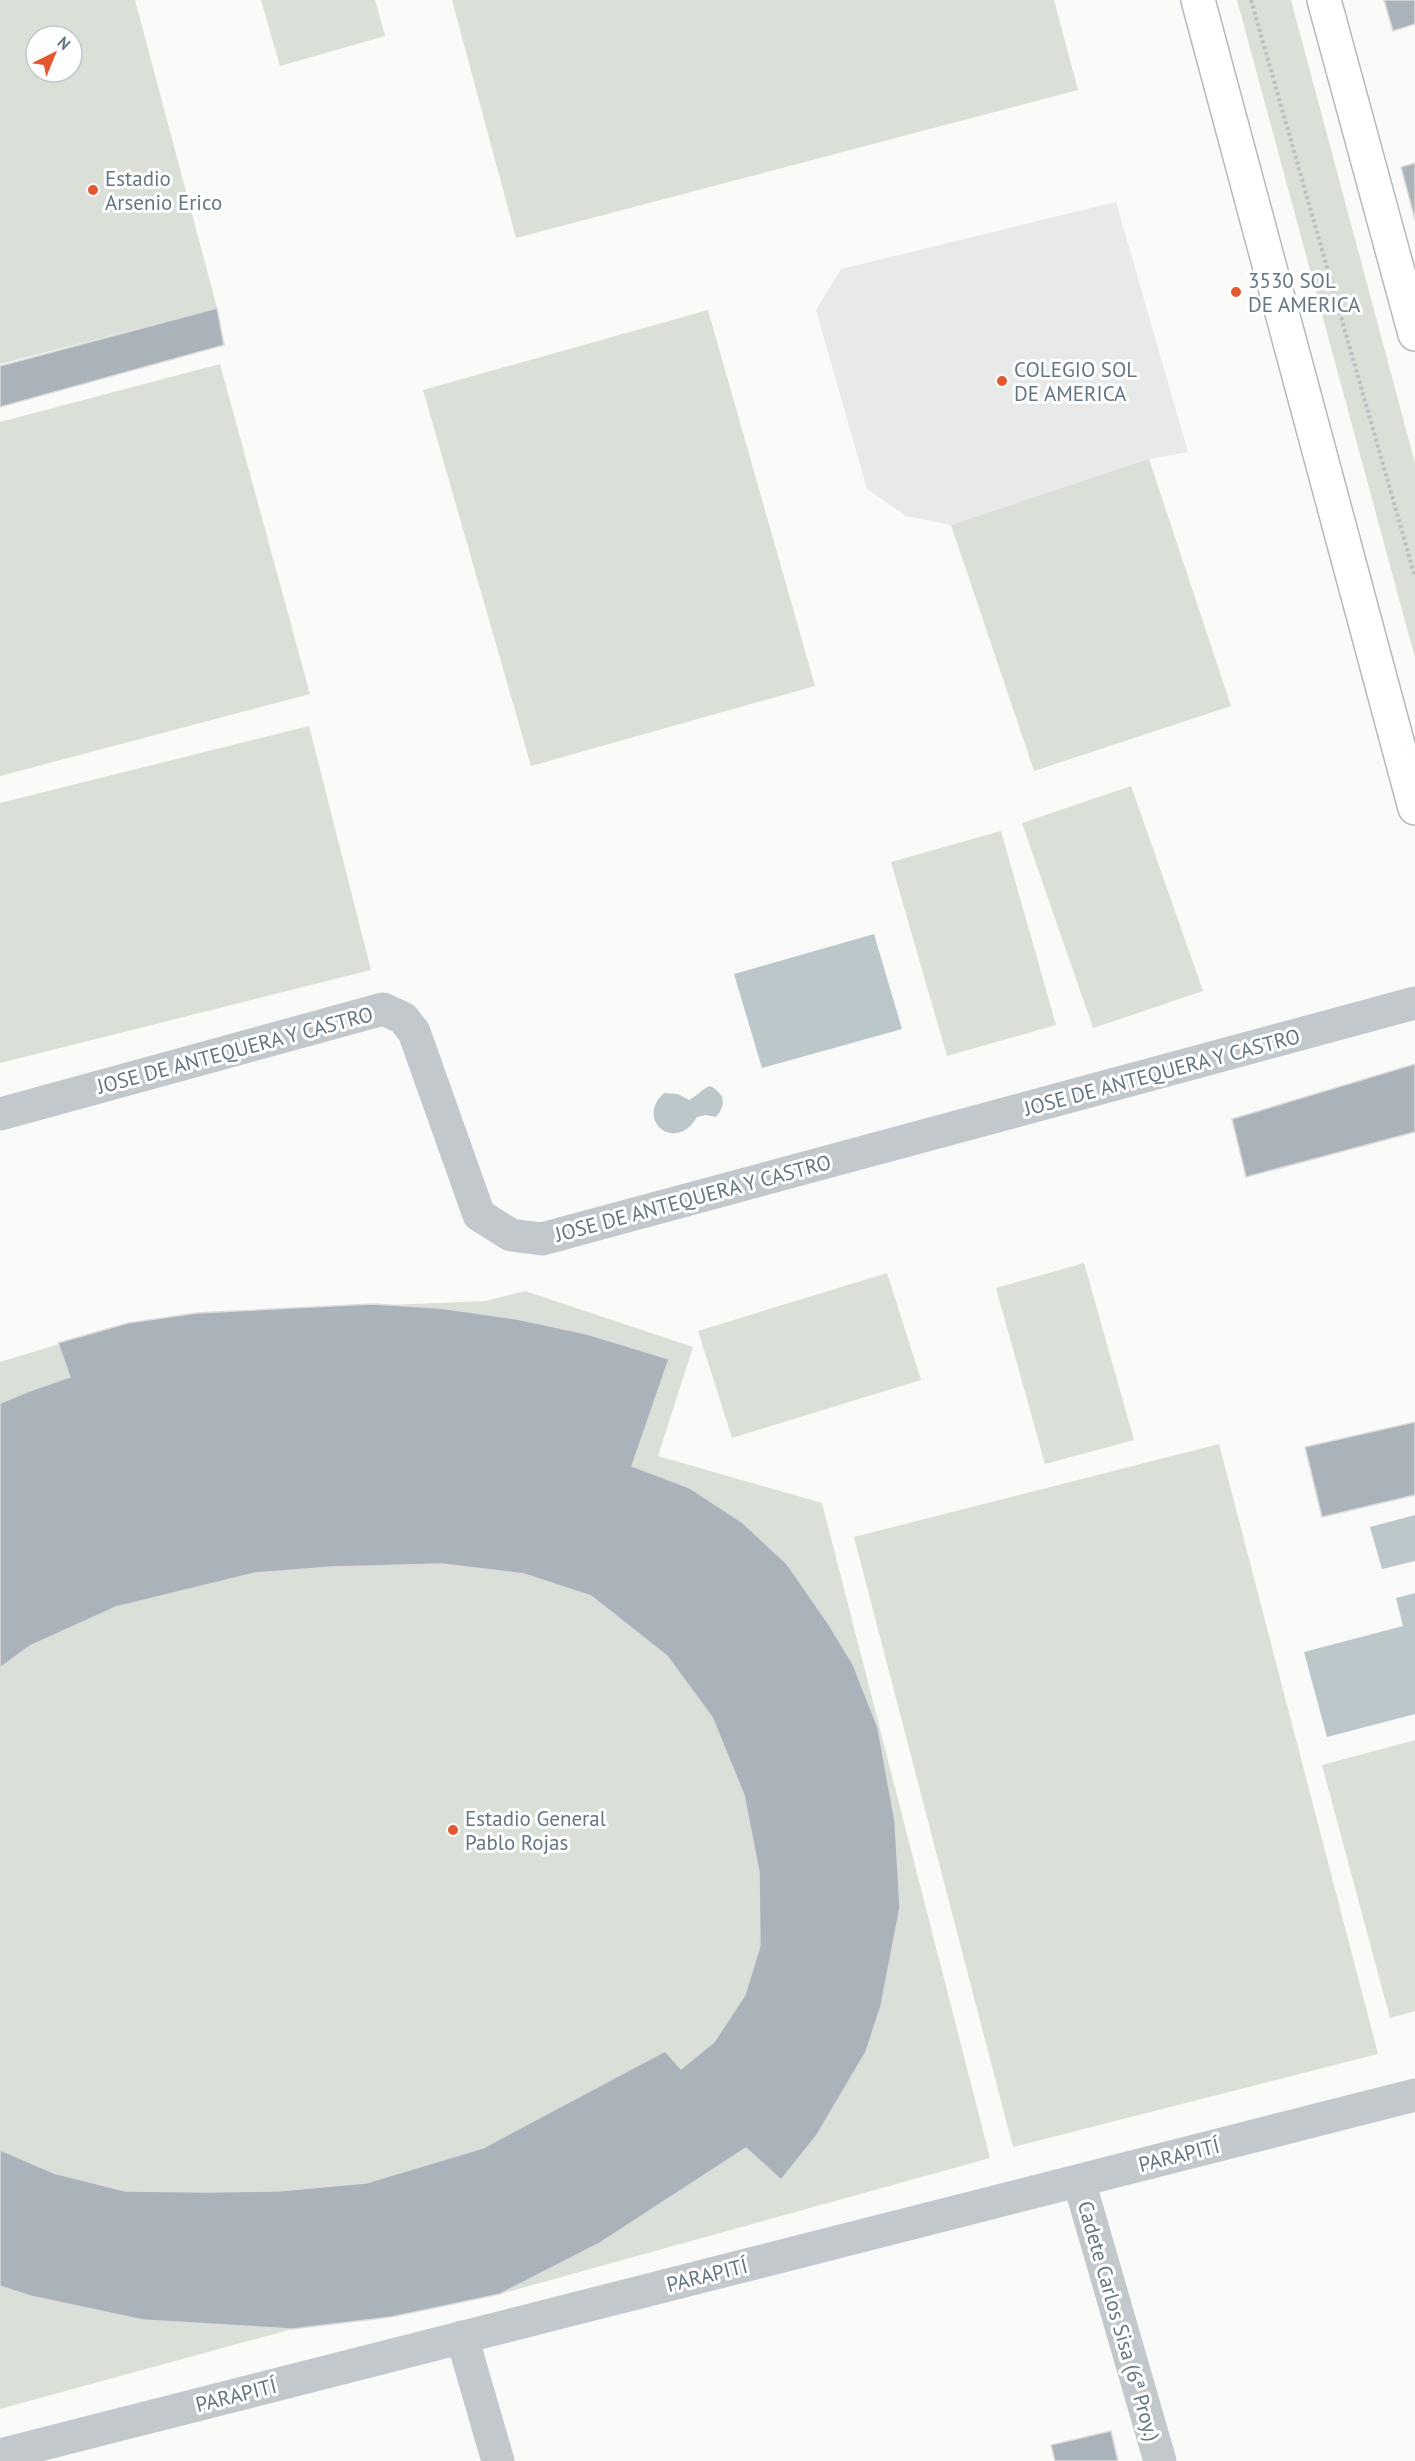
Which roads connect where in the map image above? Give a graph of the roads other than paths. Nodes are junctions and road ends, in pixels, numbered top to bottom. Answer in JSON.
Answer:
{"nodes":[{"id":1,"x":1198,"y":0,"type":"edge"},
{"id":2,"x":1324,"y":0,"type":"edge"},
{"id":3,"x":1415,"y":334,"type":"edge"},
{"id":4,"x":1415,"y":808,"type":"edge"},
{"id":5,"x":1415,"y":1003,"type":"edge"},
{"id":6,"x":0,"y":1114,"type":"edge"},
{"id":7,"x":1415,"y":2095,"type":"edge"},
{"id":8,"x":1079,"y":2181,"type":"junction"},
{"id":9,"x":462,"y":2337,"type":"junction"},
{"id":10,"x":0,"y":2455,"type":"edge"},
{"id":11,"x":498,"y":2461,"type":"edge"},
{"id":12,"x":1160,"y":2461,"type":"edge"}],
"edges":[{"from":1,"to":4,"type":"main road"},
{"from":2,"to":3,"type":"main road"},
{"from":5,"to":6,"type":"street","name":"JOSE DE ANTEQUERA Y CASTRO"},
{"from":7,"to":8,"type":"street","name":"PARAPITÍ"},
{"from":8,"to":9,"type":"street","name":"PARAPITÍ"},
{"from":8,"to":12,"type":"street","name":"Cadete Carlos Sisa (6ª Proy.)"},
{"from":9,"to":10,"type":"street","name":"PARAPITÍ"},
{"from":9,"to":11,"type":"street"}]}
